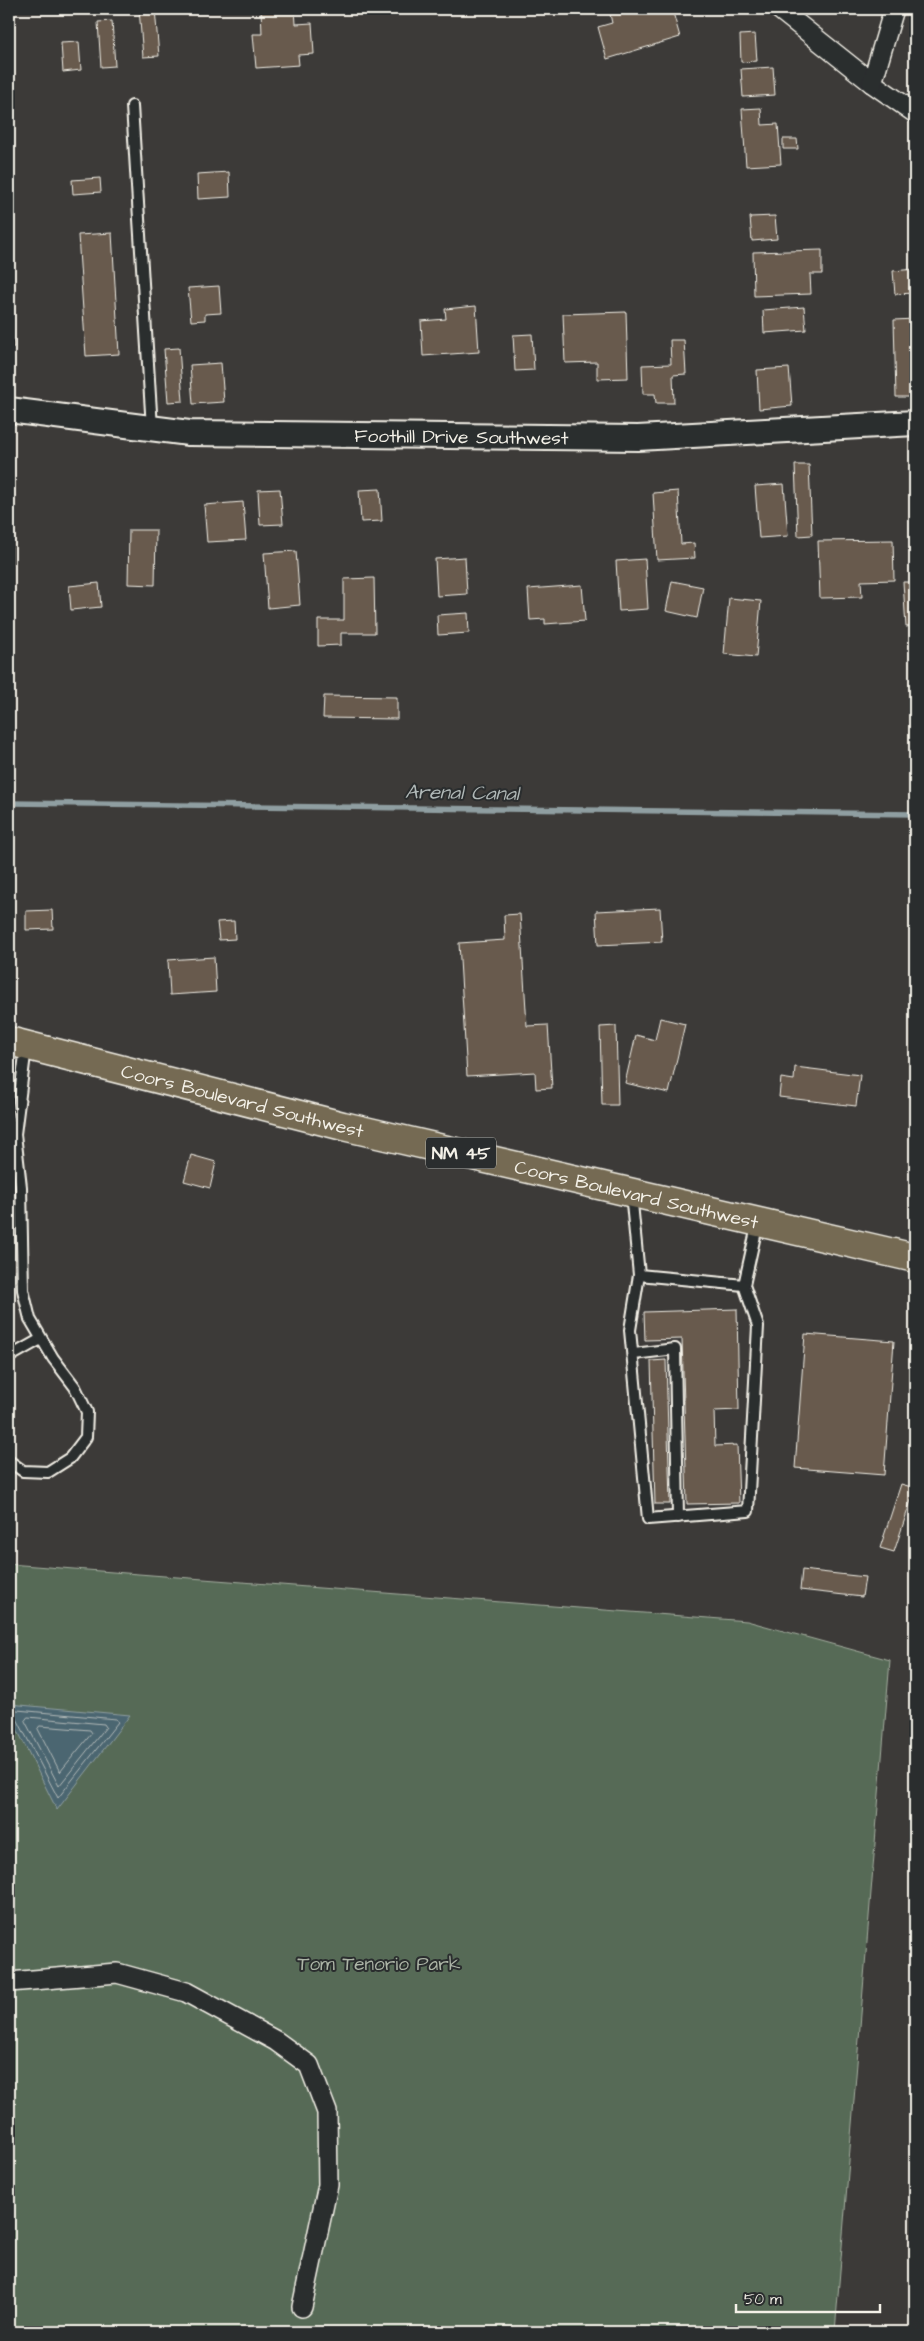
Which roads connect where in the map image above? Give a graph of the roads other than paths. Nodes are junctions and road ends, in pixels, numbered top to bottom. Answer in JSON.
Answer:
{"nodes":[{"id":1,"x":779,"y":9,"type":"edge"},
{"id":2,"x":894,"y":9,"type":"edge"},
{"id":3,"x":872,"y":82,"type":"junction"},
{"id":4,"x":132,"y":106,"type":"dead end"},
{"id":5,"x":915,"y":113,"type":"edge"},
{"id":6,"x":9,"y":410,"type":"edge"},
{"id":7,"x":915,"y":423,"type":"edge"},
{"id":8,"x":152,"y":428,"type":"junction"},
{"id":9,"x":18,"y":1044,"type":"edge"},
{"id":10,"x":14,"y":1134,"type":"junction"},
{"id":11,"x":9,"y":1149,"type":"edge"},
{"id":12,"x":631,"y":1192,"type":"junction"},
{"id":13,"x":758,"y":1222,"type":"junction"},
{"id":14,"x":915,"y":1258,"type":"edge"},
{"id":15,"x":639,"y":1275,"type":"junction"},
{"id":16,"x":744,"y":1285,"type":"junction"},
{"id":17,"x":41,"y":1338,"type":"junction"},
{"id":18,"x":634,"y":1354,"type":"junction"},
{"id":19,"x":9,"y":1357,"type":"edge"},
{"id":20,"x":9,"y":1461,"type":"edge"},
{"id":21,"x":678,"y":1516,"type":"junction"},
{"id":22,"x":9,"y":1982,"type":"edge"},
{"id":23,"x":302,"y":2307,"type":"dead end"}],
"edges":[{"from":1,"to":3,"type":"street"},
{"from":2,"to":3,"type":"street"},
{"from":3,"to":5,"type":"street"},
{"from":4,"to":8,"type":"lane"},
{"from":6,"to":8,"type":"street","name":"Foothill Drive Southwest"},
{"from":7,"to":8,"type":"street","name":"Foothill Drive Southwest"},
{"from":9,"to":10,"type":"lane"},
{"from":9,"to":12,"type":"main road","name":"Coors Boulevard Southwest","number":"NM 45"},
{"from":10,"to":11,"type":"lane"},
{"from":10,"to":17,"type":"lane"},
{"from":12,"to":13,"type":"main road","name":"Coors Boulevard Southwest","number":"NM 45"},
{"from":12,"to":15,"type":"lane"},
{"from":13,"to":14,"type":"main road","name":"Coors Boulevard Southwest","number":"NM 45"},
{"from":13,"to":16,"type":"lane"},
{"from":15,"to":16,"type":"lane"},
{"from":15,"to":18,"type":"lane"},
{"from":16,"to":21,"type":"lane"},
{"from":17,"to":19,"type":"lane"},
{"from":17,"to":20,"type":"lane"},
{"from":18,"to":21,"type":"lane"},
{"from":18,"to":21,"type":"lane"},
{"from":22,"to":23,"type":"street"}]}
